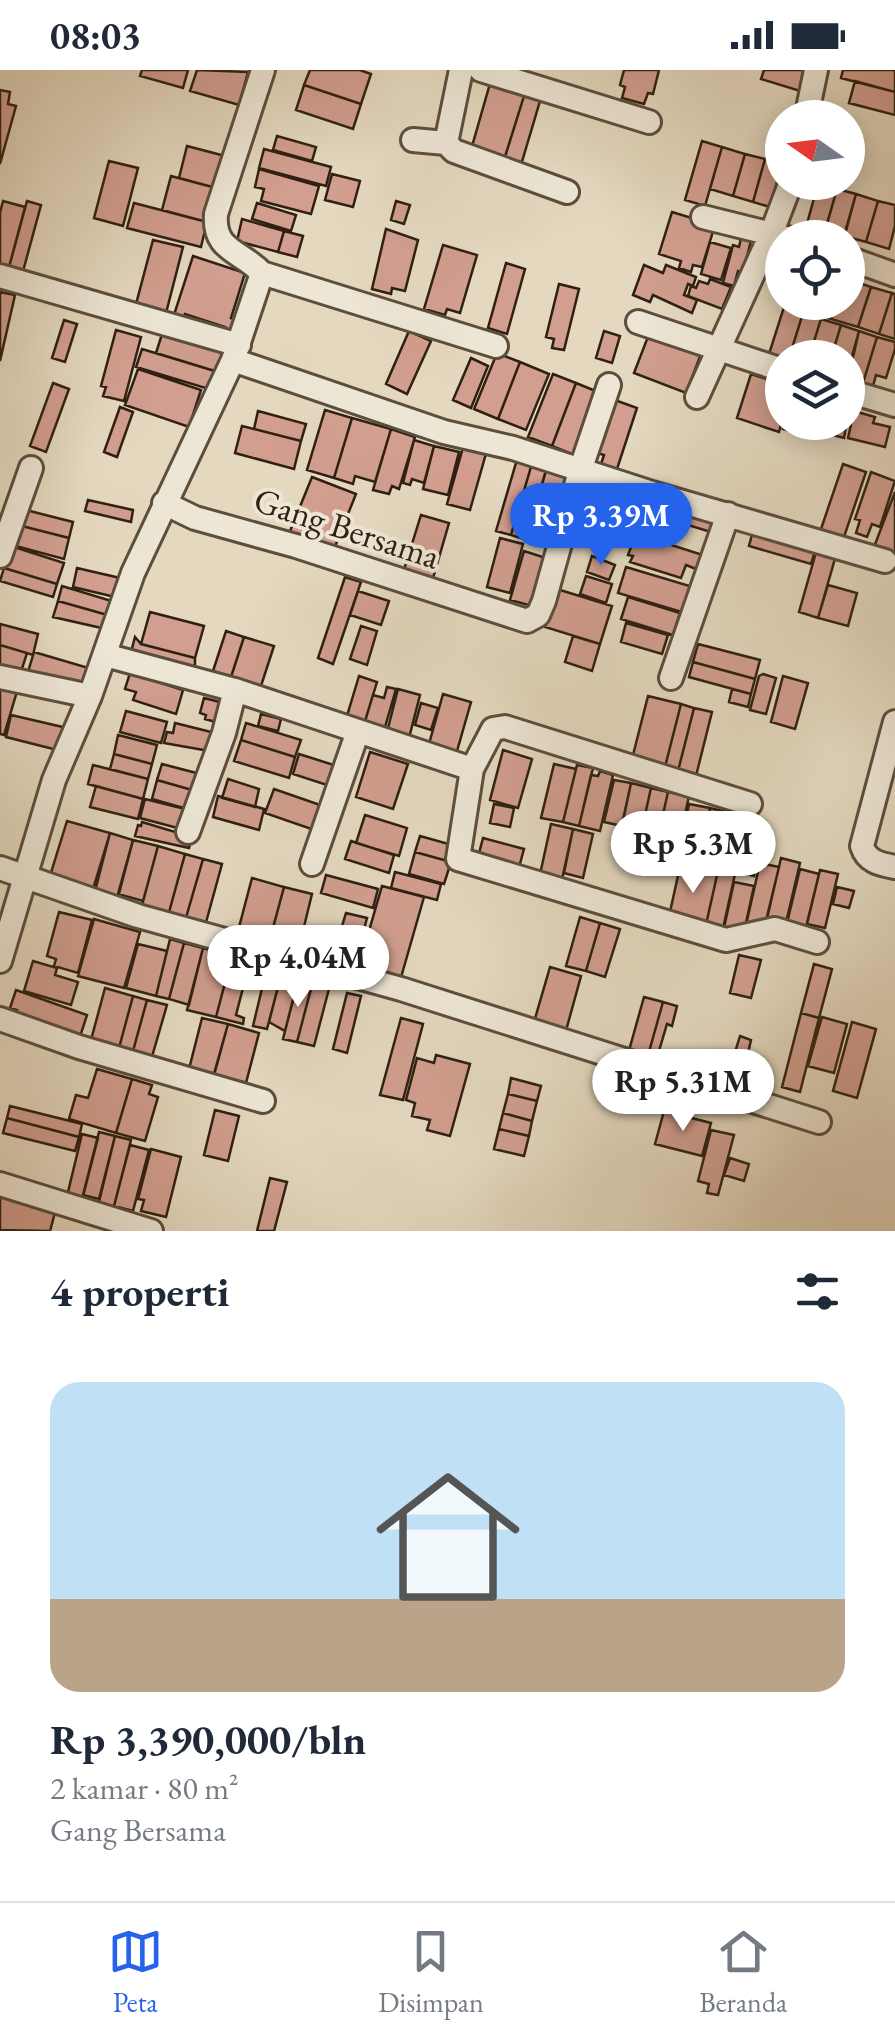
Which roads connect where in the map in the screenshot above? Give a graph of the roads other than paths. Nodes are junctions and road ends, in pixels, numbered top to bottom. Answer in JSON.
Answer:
{"nodes":[{"id":1,"x":264,"y":70,"type":"edge"},
{"id":2,"x":461,"y":70,"type":"edge"},
{"id":3,"x":481,"y":70,"type":"edge"},
{"id":4,"x":816,"y":70,"type":"edge"},
{"id":5,"x":810,"y":100,"type":"edge"},
{"id":6,"x":649,"y":122,"type":"dead end"},
{"id":7,"x":413,"y":140,"type":"dead end"},
{"id":8,"x":446,"y":143,"type":"junction"},
{"id":9,"x":567,"y":192,"type":"dead end"},
{"id":10,"x":703,"y":217,"type":"dead end"},
{"id":11,"x":765,"y":231,"type":"edge"},
{"id":12,"x":765,"y":262,"type":"edge"},
{"id":13,"x":865,"y":264,"type":"edge"},
{"id":14,"x":262,"y":273,"type":"junction"},
{"id":15,"x":895,"y":274,"type":"edge"},
{"id":16,"x":0,"y":276,"type":"edge"},
{"id":17,"x":638,"y":322,"type":"dead end"},
{"id":18,"x":496,"y":346,"type":"dead end"},
{"id":19,"x":716,"y":349,"type":"junction"},
{"id":20,"x":236,"y":352,"type":"junction"},
{"id":21,"x":765,"y":365,"type":"edge"},
{"id":22,"x":609,"y":385,"type":"dead end"},
{"id":23,"x":865,"y":395,"type":"edge"},
{"id":24,"x":698,"y":397,"type":"dead end"},
{"id":25,"x":895,"y":405,"type":"edge"},
{"id":26,"x":31,"y":468,"type":"dead end"},
{"id":27,"x":580,"y":471,"type":"junction"},
{"id":28,"x":164,"y":504,"type":"junction"},
{"id":29,"x":728,"y":514,"type":"junction"},
{"id":30,"x":0,"y":556,"type":"edge"},
{"id":31,"x":886,"y":561,"type":"dead end"},
{"id":32,"x":105,"y":655,"type":"junction"},
{"id":33,"x":0,"y":677,"type":"edge"},
{"id":34,"x":672,"y":678,"type":"dead end"},
{"id":35,"x":235,"y":690,"type":"junction"},
{"id":36,"x":90,"y":696,"type":"junction"},
{"id":37,"x":895,"y":722,"type":"edge"},
{"id":38,"x":358,"y":731,"type":"junction"},
{"id":39,"x":472,"y":769,"type":"junction"},
{"id":40,"x":750,"y":804,"type":"dead end"},
{"id":41,"x":188,"y":832,"type":"dead end"},
{"id":42,"x":312,"y":864,"type":"dead end"},
{"id":43,"x":0,"y":868,"type":"edge"},
{"id":44,"x":895,"y":868,"type":"edge"},
{"id":45,"x":24,"y":876,"type":"junction"},
{"id":46,"x":817,"y":942,"type":"dead end"},
{"id":47,"x":0,"y":961,"type":"edge"},
{"id":48,"x":0,"y":1019,"type":"edge"},
{"id":49,"x":264,"y":1101,"type":"dead end"},
{"id":50,"x":819,"y":1122,"type":"dead end"},
{"id":51,"x":0,"y":1184,"type":"edge"},
{"id":52,"x":151,"y":1231,"type":"edge"}],
"edges":[{"from":1,"to":14,"type":"street"},
{"from":2,"to":8,"type":"street"},
{"from":3,"to":6,"type":"street"},
{"from":4,"to":5,"type":"street"},
{"from":7,"to":8,"type":"street"},
{"from":8,"to":9,"type":"street"},
{"from":10,"to":11,"type":"street"},
{"from":12,"to":19,"type":"street"},
{"from":13,"to":15,"type":"street"},
{"from":14,"to":18,"type":"street"},
{"from":14,"to":20,"type":"street"},
{"from":16,"to":20,"type":"street"},
{"from":17,"to":19,"type":"street"},
{"from":19,"to":21,"type":"street"},
{"from":19,"to":24,"type":"street"},
{"from":20,"to":27,"type":"street"},
{"from":20,"to":28,"type":"street"},
{"from":22,"to":27,"type":"street"},
{"from":23,"to":25,"type":"street"},
{"from":26,"to":30,"type":"street"},
{"from":27,"to":28,"type":"street","name":"Gang Bersama"},
{"from":27,"to":29,"type":"street"},
{"from":28,"to":32,"type":"street"},
{"from":29,"to":31,"type":"street"},
{"from":29,"to":34,"type":"street"},
{"from":32,"to":35,"type":"street"},
{"from":32,"to":36,"type":"street"},
{"from":33,"to":36,"type":"street"},
{"from":35,"to":38,"type":"street"},
{"from":35,"to":41,"type":"street"},
{"from":36,"to":45,"type":"street"},
{"from":37,"to":44,"type":"street"},
{"from":38,"to":39,"type":"street"},
{"from":38,"to":42,"type":"street"},
{"from":39,"to":40,"type":"street"},
{"from":39,"to":46,"type":"street"},
{"from":43,"to":45,"type":"street"},
{"from":45,"to":47,"type":"street"},
{"from":45,"to":50,"type":"street"},
{"from":48,"to":49,"type":"street"},
{"from":51,"to":52,"type":"street"}]}
